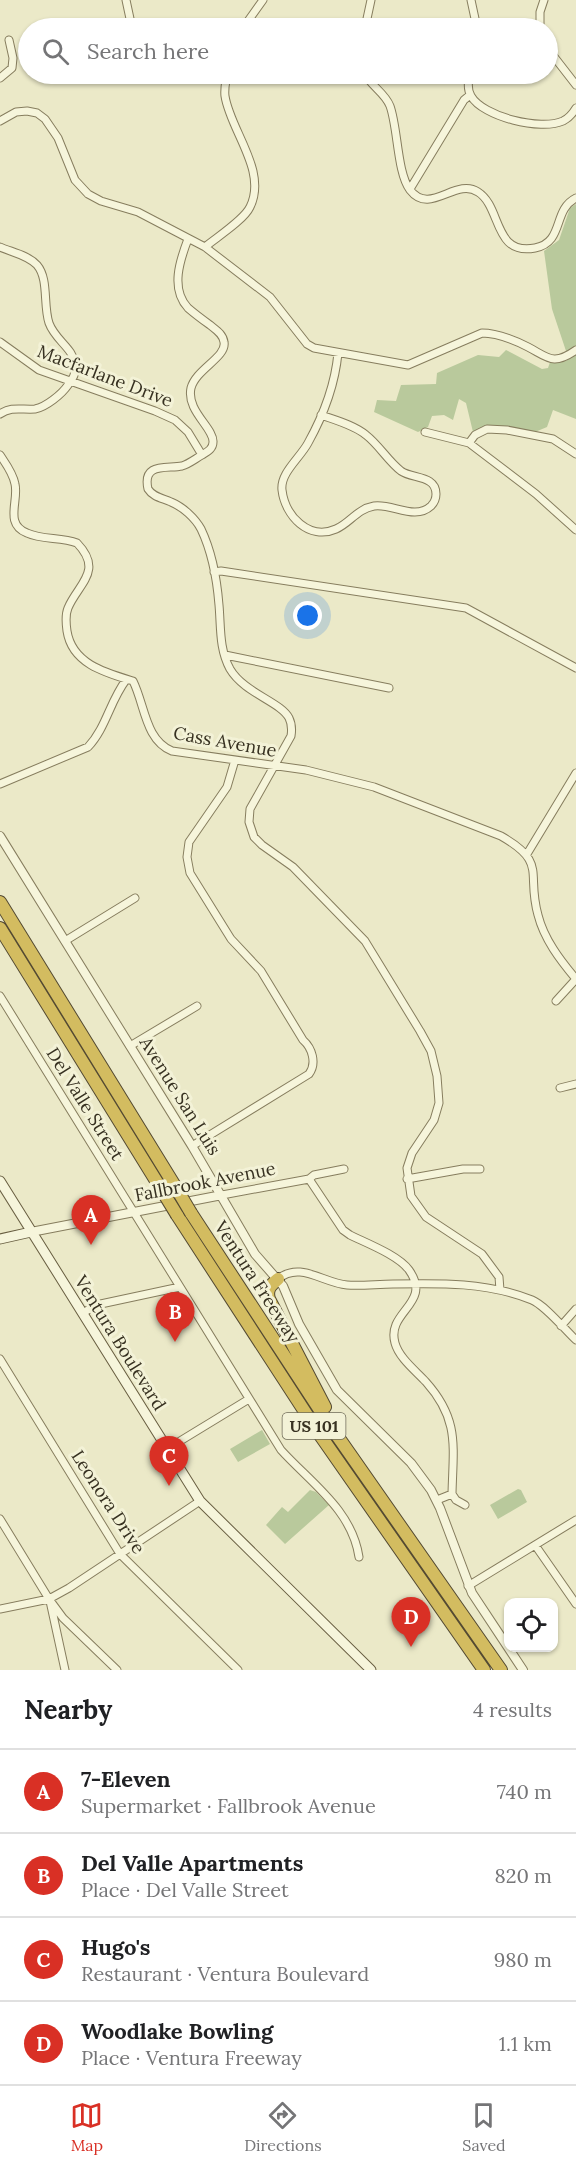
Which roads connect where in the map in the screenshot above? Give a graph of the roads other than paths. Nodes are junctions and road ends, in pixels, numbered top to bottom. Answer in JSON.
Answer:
{"nodes":[{"id":1,"x":126,"y":0,"type":"edge"},
{"id":2,"x":263,"y":0,"type":"edge"},
{"id":3,"x":371,"y":0,"type":"edge"},
{"id":4,"x":471,"y":0,"type":"edge"},
{"id":5,"x":544,"y":0,"type":"edge"},
{"id":6,"x":130,"y":18,"type":"edge"},
{"id":7,"x":250,"y":18,"type":"edge"},
{"id":8,"x":367,"y":18,"type":"edge"},
{"id":9,"x":474,"y":18,"type":"edge"},
{"id":10,"x":540,"y":18,"type":"edge"},
{"id":11,"x":9,"y":39,"type":"dead end"},
{"id":12,"x":558,"y":62,"type":"edge"},
{"id":13,"x":0,"y":78,"type":"edge"},
{"id":14,"x":225,"y":84,"type":"edge"},
{"id":15,"x":371,"y":84,"type":"edge"},
{"id":16,"x":468,"y":84,"type":"edge"},
{"id":17,"x":576,"y":85,"type":"edge"},
{"id":18,"x":470,"y":95,"type":"junction"},
{"id":19,"x":576,"y":110,"type":"edge"},
{"id":20,"x":0,"y":121,"type":"edge"},
{"id":21,"x":410,"y":189,"type":"junction"},
{"id":22,"x":576,"y":198,"type":"edge"},
{"id":23,"x":188,"y":239,"type":"junction"},
{"id":24,"x":0,"y":247,"type":"edge"},
{"id":25,"x":205,"y":247,"type":"junction"},
{"id":26,"x":0,"y":342,"type":"edge"},
{"id":27,"x":576,"y":350,"type":"edge"},
{"id":28,"x":338,"y":354,"type":"junction"},
{"id":29,"x":70,"y":382,"type":"junction"},
{"id":30,"x":0,"y":414,"type":"edge"},
{"id":31,"x":321,"y":415,"type":"junction"},
{"id":32,"x":425,"y":432,"type":"dead end"},
{"id":33,"x":470,"y":443,"type":"junction"},
{"id":34,"x":576,"y":454,"type":"edge"},
{"id":35,"x":0,"y":455,"type":"edge"},
{"id":36,"x":202,"y":455,"type":"junction"},
{"id":37,"x":576,"y":530,"type":"edge"},
{"id":38,"x":214,"y":572,"type":"junction"},
{"id":39,"x":225,"y":655,"type":"junction"},
{"id":40,"x":576,"y":668,"type":"edge"},
{"id":41,"x":126,"y":680,"type":"junction"},
{"id":42,"x":389,"y":688,"type":"dead end"},
{"id":43,"x":235,"y":760,"type":"junction"},
{"id":44,"x":275,"y":766,"type":"junction"},
{"id":45,"x":576,"y":773,"type":"edge"},
{"id":46,"x":0,"y":784,"type":"edge"},
{"id":47,"x":0,"y":836,"type":"edge"},
{"id":48,"x":526,"y":854,"type":"junction"},
{"id":49,"x":135,"y":898,"type":"dead end"},
{"id":50,"x":0,"y":902,"type":"edge"},
{"id":51,"x":0,"y":928,"type":"edge"},
{"id":52,"x":65,"y":941,"type":"junction"},
{"id":53,"x":576,"y":979,"type":"edge"},
{"id":54,"x":0,"y":996,"type":"edge"},
{"id":55,"x":556,"y":1001,"type":"dead end"},
{"id":56,"x":197,"y":1006,"type":"dead end"},
{"id":57,"x":130,"y":1046,"type":"junction"},
{"id":58,"x":576,"y":1084,"type":"edge"},
{"id":59,"x":560,"y":1088,"type":"dead end"},
{"id":60,"x":192,"y":1146,"type":"junction"},
{"id":61,"x":344,"y":1169,"type":"dead end"},
{"id":62,"x":480,"y":1169,"type":"dead end"},
{"id":63,"x":309,"y":1179,"type":"junction"},
{"id":64,"x":407,"y":1179,"type":"junction"},
{"id":65,"x":0,"y":1181,"type":"edge"},
{"id":66,"x":222,"y":1196,"type":"junction"},
{"id":67,"x":134,"y":1212,"type":"junction"},
{"id":68,"x":31,"y":1232,"type":"junction"},
{"id":69,"x":0,"y":1239,"type":"edge"},
{"id":70,"x":278,"y":1279,"type":"junction"},
{"id":71,"x":415,"y":1283,"type":"junction"},
{"id":72,"x":180,"y":1287,"type":"junction"},
{"id":73,"x":500,"y":1290,"type":"junction"},
{"id":74,"x":576,"y":1309,"type":"edge"},
{"id":75,"x":83,"y":1312,"type":"junction"},
{"id":76,"x":561,"y":1326,"type":"junction"},
{"id":77,"x":576,"y":1340,"type":"edge"},
{"id":78,"x":0,"y":1359,"type":"edge"},
{"id":79,"x":249,"y":1399,"type":"junction"},
{"id":80,"x":329,"y":1424,"type":"junction"},
{"id":81,"x":167,"y":1449,"type":"junction"},
{"id":82,"x":452,"y":1494,"type":"junction"},
{"id":83,"x":437,"y":1500,"type":"junction"},
{"id":84,"x":200,"y":1501,"type":"junction"},
{"id":85,"x":465,"y":1505,"type":"dead end"},
{"id":86,"x":0,"y":1519,"type":"edge"},
{"id":87,"x":576,"y":1520,"type":"edge"},
{"id":88,"x":535,"y":1545,"type":"junction"},
{"id":89,"x":120,"y":1554,"type":"junction"},
{"id":90,"x":358,"y":1557,"type":"dead end"},
{"id":91,"x":468,"y":1586,"type":"junction"},
{"id":92,"x":49,"y":1599,"type":"junction"},
{"id":93,"x":576,"y":1604,"type":"edge"},
{"id":94,"x":0,"y":1609,"type":"edge"},
{"id":95,"x":458,"y":1633,"type":"junction"},
{"id":96,"x":65,"y":1670,"type":"edge"},
{"id":97,"x":117,"y":1670,"type":"edge"},
{"id":98,"x":238,"y":1670,"type":"edge"},
{"id":99,"x":371,"y":1670,"type":"edge"},
{"id":100,"x":473,"y":1670,"type":"edge"},
{"id":101,"x":484,"y":1670,"type":"edge"},
{"id":102,"x":501,"y":1670,"type":"edge"},
{"id":103,"x":523,"y":1670,"type":"edge"}],
"edges":[{"from":1,"to":6,"type":"street"},
{"from":2,"to":7,"type":"street"},
{"from":3,"to":8,"type":"street"},
{"from":4,"to":9,"type":"street"},
{"from":5,"to":10,"type":"street"},
{"from":11,"to":13,"type":"street"},
{"from":12,"to":17,"type":"street"},
{"from":14,"to":25,"type":"street"},
{"from":15,"to":21,"type":"street"},
{"from":16,"to":18,"type":"street"},
{"from":18,"to":19,"type":"street"},
{"from":18,"to":21,"type":"street"},
{"from":20,"to":23,"type":"street"},
{"from":21,"to":22,"type":"street"},
{"from":23,"to":25,"type":"street"},
{"from":23,"to":36,"type":"street"},
{"from":24,"to":29,"type":"street"},
{"from":25,"to":28,"type":"street"},
{"from":26,"to":29,"type":"street","name":"Macfarlane Drive"},
{"from":27,"to":28,"type":"street"},
{"from":28,"to":31,"type":"street"},
{"from":29,"to":30,"type":"street"},
{"from":29,"to":36,"type":"street","name":"Macfarlane Drive"},
{"from":31,"to":31,"type":"street"},
{"from":32,"to":33,"type":"street"},
{"from":33,"to":34,"type":"street"},
{"from":33,"to":37,"type":"street"},
{"from":35,"to":41,"type":"street"},
{"from":36,"to":38,"type":"street"},
{"from":38,"to":39,"type":"street"},
{"from":38,"to":40,"type":"street"},
{"from":39,"to":42,"type":"street"},
{"from":39,"to":44,"type":"street"},
{"from":41,"to":43,"type":"street","name":"Cass Avenue"},
{"from":41,"to":46,"type":"street"},
{"from":43,"to":44,"type":"street","name":"Cass Avenue"},
{"from":43,"to":60,"type":"street"},
{"from":44,"to":48,"type":"street","name":"Cass Avenue"},
{"from":44,"to":64,"type":"street"},
{"from":45,"to":48,"type":"street"},
{"from":47,"to":52,"type":"street","name":"Avenue San Luis"},
{"from":48,"to":53,"type":"street"},
{"from":49,"to":52,"type":"street"},
{"from":50,"to":80,"type":"highway","name":"Ventura Freeway","number":"US 101","bridge":true},
{"from":51,"to":95,"type":"highway","name":"Ventura Freeway","number":"US 101","bridge":true},
{"from":52,"to":57,"type":"street","name":"Avenue San Luis"},
{"from":53,"to":55,"type":"street"},
{"from":54,"to":67,"type":"street","name":"Del Valle Street"},
{"from":56,"to":57,"type":"street"},
{"from":57,"to":60,"type":"street","name":"Avenue San Luis"},
{"from":58,"to":59,"type":"street"},
{"from":60,"to":66,"type":"street","name":"Avenue San Luis"},
{"from":61,"to":63,"type":"street","name":"Fallbrook Avenue"},
{"from":62,"to":64,"type":"street"},
{"from":63,"to":66,"type":"street","name":"Fallbrook Avenue"},
{"from":63,"to":71,"type":"street"},
{"from":64,"to":73,"type":"street"},
{"from":65,"to":68,"type":"main road","name":"Ventura Boulevard"},
{"from":66,"to":67,"type":"street","name":"Fallbrook Avenue"},
{"from":66,"to":70,"type":"street","name":"Avenue San Luis"},
{"from":67,"to":68,"type":"street","name":"Fallbrook Avenue"},
{"from":67,"to":72,"type":"street","name":"Del Valle Street"},
{"from":68,"to":69,"type":"main road","name":"Fallbrook Avenue"},
{"from":68,"to":75,"type":"main road","name":"Ventura Boulevard"},
{"from":70,"to":71,"type":"street"},
{"from":70,"to":80,"type":"highway"},
{"from":70,"to":83,"type":"street","name":"Avenue San Luis"},
{"from":71,"to":73,"type":"street"},
{"from":71,"to":82,"type":"street"},
{"from":72,"to":75,"type":"street"},
{"from":72,"to":79,"type":"street","name":"Del Valle Street"},
{"from":73,"to":76,"type":"street"},
{"from":74,"to":76,"type":"street"},
{"from":75,"to":81,"type":"main road","name":"Ventura Boulevard"},
{"from":76,"to":77,"type":"street"},
{"from":78,"to":89,"type":"street","name":"Leonora Drive"},
{"from":79,"to":81,"type":"street"},
{"from":79,"to":90,"type":"street","name":"Del Valle Street"},
{"from":80,"to":102,"type":"highway","name":"Ventura Freeway","number":"US 101"},
{"from":81,"to":84,"type":"main road","name":"Ventura Boulevard"},
{"from":82,"to":83,"type":"street"},
{"from":82,"to":85,"type":"street"},
{"from":83,"to":91,"type":"street","name":"Avenue San Luis"},
{"from":84,"to":89,"type":"street"},
{"from":84,"to":99,"type":"main road","name":"Ventura Boulevard"},
{"from":86,"to":92,"type":"street"},
{"from":87,"to":88,"type":"street"},
{"from":88,"to":91,"type":"street"},
{"from":88,"to":93,"type":"street"},
{"from":89,"to":92,"type":"street"},
{"from":89,"to":98,"type":"street","name":"Leonora Drive"},
{"from":91,"to":103,"type":"street","name":"Avenue San Luis"},
{"from":92,"to":94,"type":"street"},
{"from":92,"to":96,"type":"street"},
{"from":92,"to":97,"type":"street"},
{"from":95,"to":100,"type":"highway"},
{"from":95,"to":101,"type":"highway","name":"Ventura Freeway","number":"US 101"}]}
